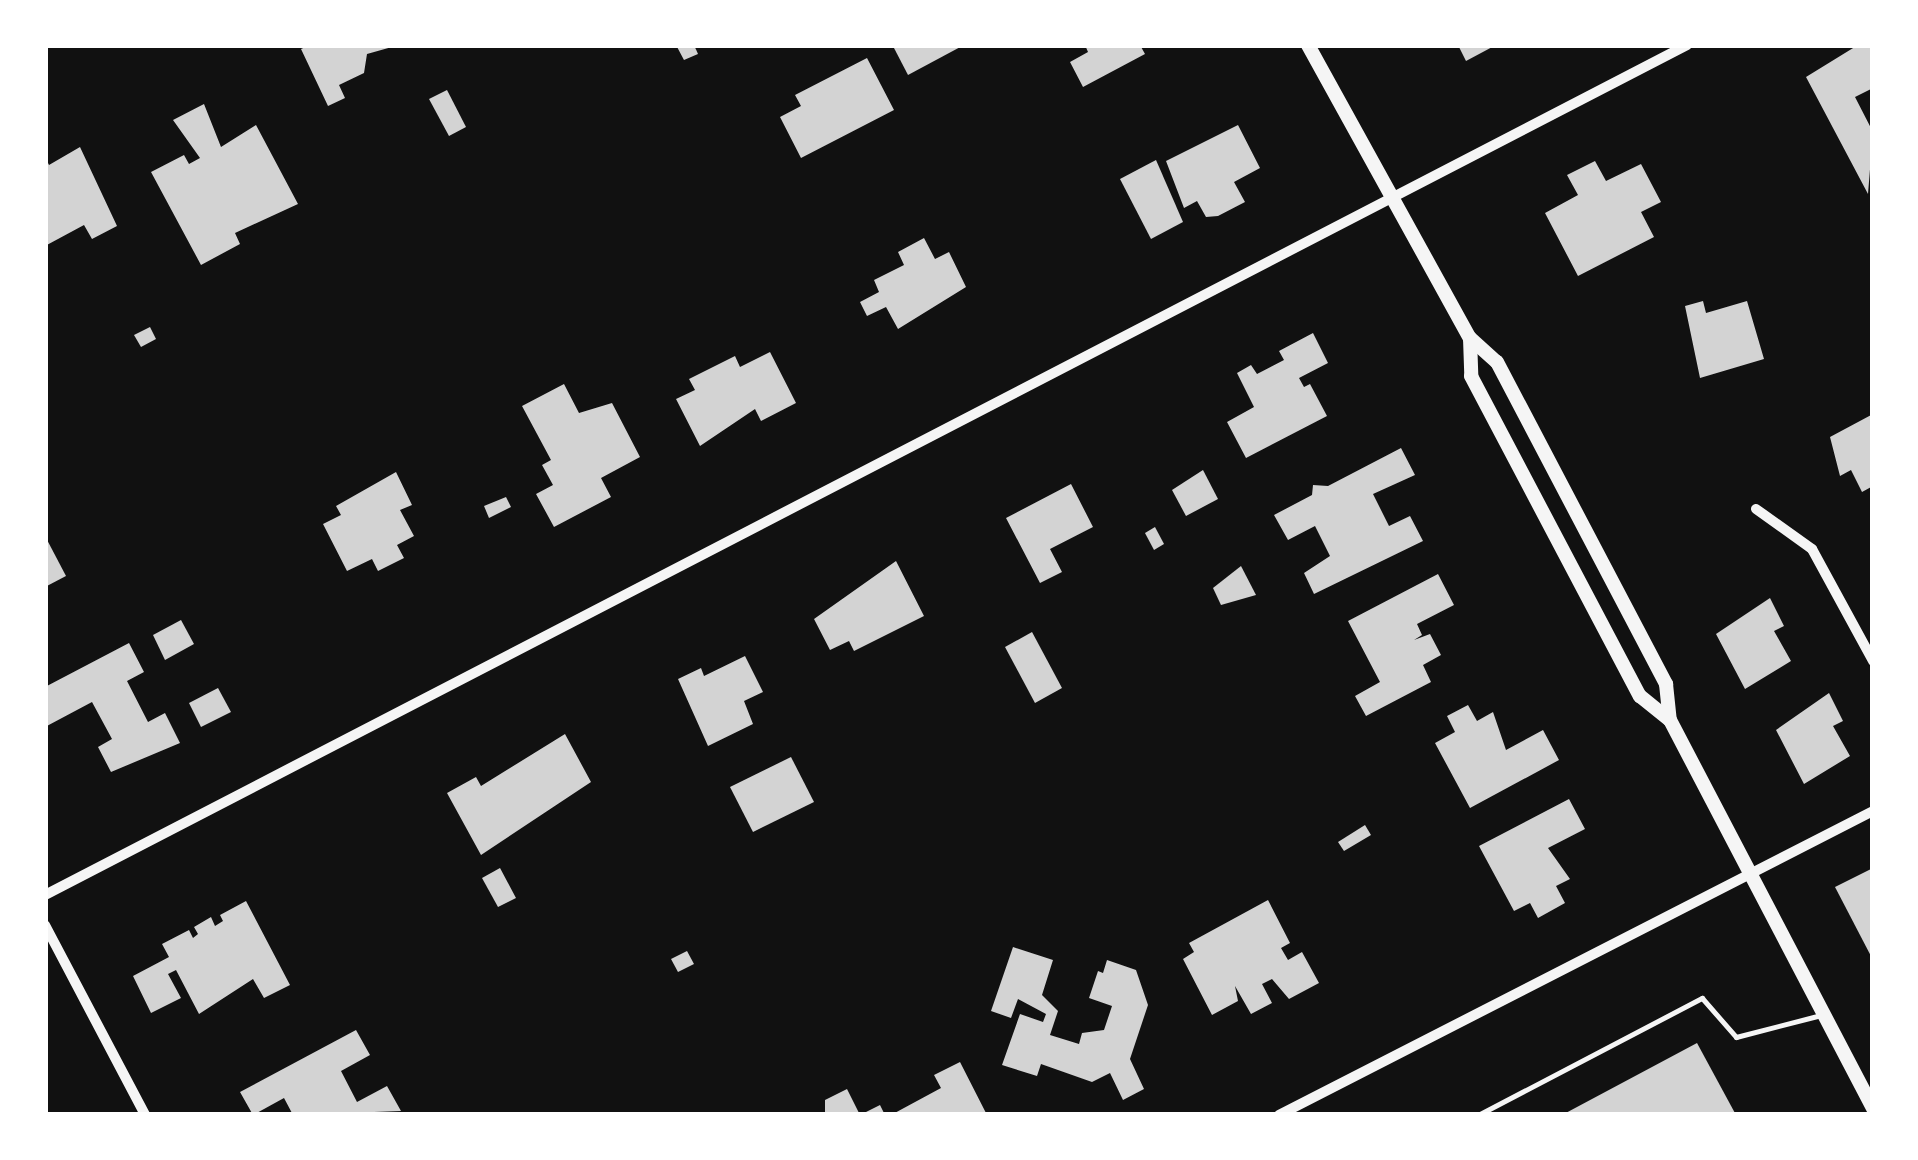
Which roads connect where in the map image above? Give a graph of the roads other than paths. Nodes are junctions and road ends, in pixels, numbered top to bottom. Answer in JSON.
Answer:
{"nodes":[{"id":1,"x":1687,"y":45,"type":"edge"},
{"id":2,"x":1314,"y":48,"type":"edge"},
{"id":3,"x":1394,"y":197,"type":"junction"},
{"id":4,"x":1470,"y":338,"type":"junction"},
{"id":5,"x":1756,"y":509,"type":"dead end"},
{"id":6,"x":1873,"y":662,"type":"edge"},
{"id":7,"x":1670,"y":720,"type":"junction"},
{"id":8,"x":1873,"y":810,"type":"edge"},
{"id":9,"x":1751,"y":873,"type":"junction"},
{"id":10,"x":45,"y":895,"type":"edge"},
{"id":11,"x":45,"y":925,"type":"edge"},
{"id":12,"x":1824,"y":1014,"type":"junction"},
{"id":13,"x":1873,"y":1109,"type":"edge"},
{"id":14,"x":146,"y":1115,"type":"edge"},
{"id":15,"x":1279,"y":1115,"type":"edge"},
{"id":16,"x":1478,"y":1115,"type":"edge"}],
"edges":[{"from":1,"to":3,"type":"street"},
{"from":2,"to":3,"type":"street"},
{"from":3,"to":4,"type":"street"},
{"from":3,"to":10,"type":"street"},
{"from":4,"to":7,"type":"street"},
{"from":4,"to":7,"type":"street"},
{"from":5,"to":6,"type":"street"},
{"from":7,"to":9,"type":"street"},
{"from":8,"to":9,"type":"street"},
{"from":9,"to":12,"type":"street"},
{"from":9,"to":15,"type":"street"},
{"from":11,"to":14,"type":"street"},
{"from":12,"to":13,"type":"street"},
{"from":12,"to":16,"type":"lane"}]}
